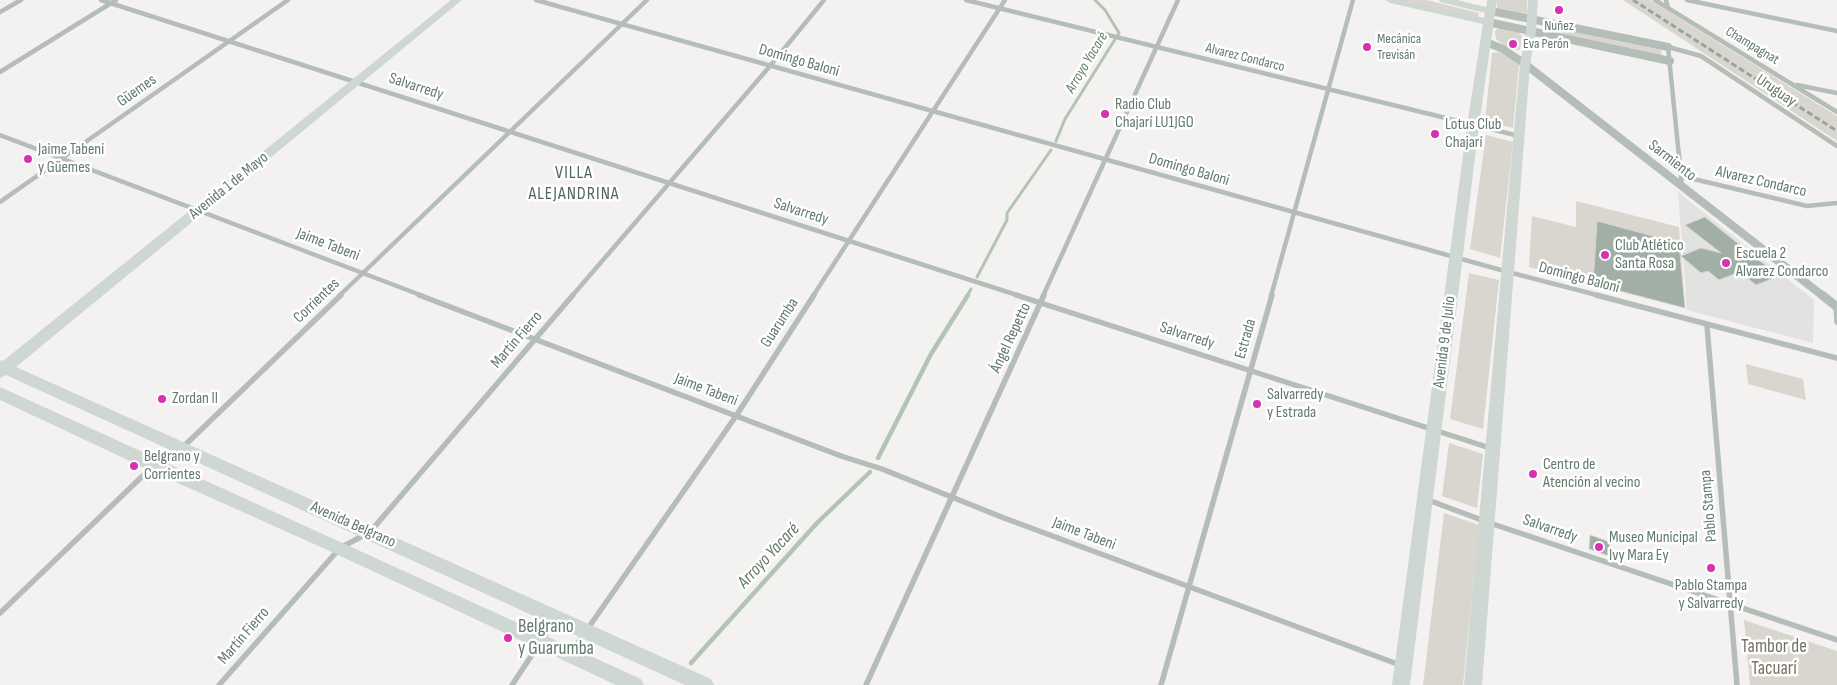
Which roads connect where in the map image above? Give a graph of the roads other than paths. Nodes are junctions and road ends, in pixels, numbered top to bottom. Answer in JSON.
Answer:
{"nodes":[{"id":1,"x":21,"y":0,"type":"edge"},
{"id":2,"x":101,"y":0,"type":"edge"},
{"id":3,"x":116,"y":0,"type":"edge"},
{"id":4,"x":288,"y":0,"type":"edge"},
{"id":5,"x":457,"y":0,"type":"edge"},
{"id":6,"x":536,"y":0,"type":"edge"},
{"id":7,"x":647,"y":0,"type":"edge"},
{"id":8,"x":824,"y":0,"type":"edge"},
{"id":9,"x":966,"y":0,"type":"edge"},
{"id":10,"x":1006,"y":0,"type":"edge"},
{"id":11,"x":1178,"y":0,"type":"edge"},
{"id":12,"x":1353,"y":0,"type":"edge"},
{"id":13,"x":1390,"y":0,"type":"edge"},
{"id":14,"x":1444,"y":0,"type":"edge"},
{"id":15,"x":1533,"y":0,"type":"edge"},
{"id":16,"x":1655,"y":0,"type":"edge"},
{"id":17,"x":1666,"y":0,"type":"edge"},
{"id":18,"x":1687,"y":0,"type":"edge"},
{"id":19,"x":111,"y":3,"type":"junction"},
{"id":20,"x":1668,"y":8,"type":"junction"},
{"id":21,"x":1000,"y":9,"type":"junction"},
{"id":22,"x":1490,"y":11,"type":"edge"},
{"id":23,"x":0,"y":12,"type":"edge"},
{"id":24,"x":621,"y":24,"type":"junction"},
{"id":25,"x":1532,"y":25,"type":"junction"},
{"id":26,"x":1837,"y":31,"type":"edge"},
{"id":27,"x":229,"y":41,"type":"junction"},
{"id":28,"x":1486,"y":42,"type":"junction"},
{"id":29,"x":1668,"y":47,"type":"junction"},
{"id":30,"x":1157,"y":48,"type":"junction"},
{"id":31,"x":1670,"y":61,"type":"junction"},
{"id":32,"x":1525,"y":64,"type":"junction"},
{"id":33,"x":770,"y":66,"type":"junction"},
{"id":34,"x":0,"y":72,"type":"edge"},
{"id":35,"x":357,"y":82,"type":"junction"},
{"id":36,"x":1792,"y":83,"type":"junction"},
{"id":37,"x":1327,"y":89,"type":"junction"},
{"id":38,"x":1837,"y":93,"type":"edge"},
{"id":39,"x":933,"y":112,"type":"junction"},
{"id":40,"x":1837,"y":112,"type":"edge"},
{"id":41,"x":1473,"y":125,"type":"junction"},
{"id":42,"x":508,"y":132,"type":"junction"},
{"id":43,"x":0,"y":134,"type":"edge"},
{"id":44,"x":1519,"y":136,"type":"junction"},
{"id":45,"x":1837,"y":146,"type":"edge"},
{"id":46,"x":62,"y":158,"type":"junction"},
{"id":47,"x":1106,"y":160,"type":"junction"},
{"id":48,"x":1681,"y":176,"type":"junction"},
{"id":49,"x":669,"y":184,"type":"junction"},
{"id":50,"x":1682,"y":186,"type":"junction"},
{"id":51,"x":0,"y":202,"type":"edge"},
{"id":52,"x":1837,"y":203,"type":"edge"},
{"id":53,"x":199,"y":211,"type":"junction"},
{"id":54,"x":1295,"y":213,"type":"junction"},
{"id":55,"x":849,"y":241,"type":"junction"},
{"id":56,"x":1456,"y":258,"type":"junction"},
{"id":57,"x":1508,"y":272,"type":"junction"},
{"id":58,"x":364,"y":273,"type":"junction"},
{"id":59,"x":1040,"y":303,"type":"junction"},
{"id":60,"x":1837,"y":306,"type":"edge"},
{"id":61,"x":1837,"y":322,"type":"edge"},
{"id":62,"x":1707,"y":326,"type":"junction"},
{"id":63,"x":536,"y":339,"type":"junction"},
{"id":64,"x":1837,"y":358,"type":"edge"},
{"id":65,"x":1,"y":369,"type":"edge"},
{"id":66,"x":1250,"y":371,"type":"junction"},
{"id":67,"x":0,"y":393,"type":"edge"},
{"id":68,"x":736,"y":416,"type":"junction"},
{"id":69,"x":1434,"y":430,"type":"junction"},
{"id":70,"x":182,"y":448,"type":"junction"},
{"id":71,"x":1493,"y":448,"type":"junction"},
{"id":72,"x":154,"y":465,"type":"junction"},
{"id":73,"x":951,"y":498,"type":"junction"},
{"id":74,"x":1425,"y":499,"type":"junction"},
{"id":75,"x":1487,"y":522,"type":"junction"},
{"id":76,"x":370,"y":532,"type":"junction"},
{"id":77,"x":340,"y":548,"type":"junction"},
{"id":78,"x":1189,"y":588,"type":"junction"},
{"id":79,"x":1731,"y":605,"type":"junction"},
{"id":80,"x":0,"y":613,"type":"edge"},
{"id":81,"x":556,"y":617,"type":"junction"},
{"id":82,"x":585,"y":631,"type":"junction"},
{"id":83,"x":1837,"y":640,"type":"edge"},
{"id":84,"x":541,"y":642,"type":"junction"},
{"id":85,"x":570,"y":654,"type":"junction"},
{"id":86,"x":1404,"y":666,"type":"junction"},
{"id":87,"x":219,"y":685,"type":"edge"},
{"id":88,"x":512,"y":685,"type":"edge"},
{"id":89,"x":635,"y":685,"type":"edge"},
{"id":90,"x":705,"y":685,"type":"edge"},
{"id":91,"x":866,"y":685,"type":"edge"},
{"id":92,"x":1161,"y":685,"type":"edge"},
{"id":93,"x":1401,"y":685,"type":"edge"},
{"id":94,"x":1473,"y":685,"type":"edge"},
{"id":95,"x":1737,"y":685,"type":"edge"}],
"edges":[{"from":1,"to":23,"type":"street"},
{"from":2,"to":19,"type":"street","name":"Salvarredy"},
{"from":3,"to":19,"type":"street"},
{"from":4,"to":27,"type":"street","name":"Güemes"},
{"from":5,"to":35,"type":"main road","name":"Avenida 1 de Mayo"},
{"from":6,"to":24,"type":"street","name":"Domingo Baloni"},
{"from":7,"to":24,"type":"street","name":"Corrientes"},
{"from":8,"to":33,"type":"street","name":"Martín Fierro"},
{"from":9,"to":21,"type":"street","name":"Alvarez Condarco"},
{"from":10,"to":21,"type":"street","name":"Guarumba"},
{"from":11,"to":30,"type":"street","name":"Ángel Repetto"},
{"from":12,"to":37,"type":"street","name":"Estrada"},
{"from":13,"to":22,"type":"main road"},
{"from":14,"to":22,"type":"main road"},
{"from":15,"to":25,"type":"main road"},
{"from":16,"to":20,"type":"street","name":"Champagnat"},
{"from":17,"to":20,"type":"street"},
{"from":18,"to":26,"type":"street"},
{"from":19,"to":27,"type":"street","name":"Salvarredy"},
{"from":19,"to":34,"type":"street"},
{"from":20,"to":36,"type":"street","name":"Champagnat"},
{"from":21,"to":30,"type":"street","name":"Alvarez Condarco"},
{"from":21,"to":39,"type":"street","name":"Guarumba"},
{"from":22,"to":25,"type":"street"},
{"from":22,"to":25,"type":"street"},
{"from":22,"to":28,"type":"main road","name":"Avenida 9 de Julio"},
{"from":24,"to":33,"type":"street","name":"Domingo Baloni"},
{"from":24,"to":42,"type":"street","name":"Corrientes"},
{"from":25,"to":29,"type":"street"},
{"from":25,"to":31,"type":"street"},
{"from":25,"to":32,"type":"main road"},
{"from":27,"to":35,"type":"street","name":"Salvarredy"},
{"from":27,"to":46,"type":"street","name":"Güemes"},
{"from":28,"to":32,"type":"street","name":"Sarmiento"},
{"from":28,"to":41,"type":"main road","name":"Avenida 9 de Julio"},
{"from":29,"to":31,"type":"street"},
{"from":29,"to":45,"type":"street","name":"Uruguay"},
{"from":30,"to":37,"type":"street","name":"Alvarez Condarco"},
{"from":30,"to":47,"type":"street","name":"Ángel Repetto"},
{"from":31,"to":48,"type":"street"},
{"from":32,"to":44,"type":"main road"},
{"from":32,"to":50,"type":"street","name":"Sarmiento"},
{"from":33,"to":39,"type":"street","name":"Domingo Baloni"},
{"from":33,"to":49,"type":"street","name":"Martín Fierro"},
{"from":35,"to":42,"type":"street","name":"Salvarredy"},
{"from":35,"to":53,"type":"main road","name":"Avenida 1 de Mayo"},
{"from":36,"to":38,"type":"street"},
{"from":36,"to":40,"type":"street","name":"Champagnat"},
{"from":37,"to":41,"type":"street","name":"Alvarez Condarco"},
{"from":37,"to":54,"type":"street","name":"Estrada"},
{"from":39,"to":47,"type":"street","name":"Domingo Baloni"},
{"from":39,"to":55,"type":"street","name":"Guarumba"},
{"from":41,"to":44,"type":"street","name":"Alvarez Condarco"},
{"from":41,"to":56,"type":"main road","name":"Avenida 9 de Julio"},
{"from":42,"to":49,"type":"street","name":"Salvarredy"},
{"from":42,"to":58,"type":"street","name":"Corrientes"},
{"from":43,"to":46,"type":"street","name":"Jaime Tabeni"},
{"from":44,"to":57,"type":"main road"},
{"from":46,"to":51,"type":"street","name":"Güemes"},
{"from":46,"to":53,"type":"street","name":"Jaime Tabeni"},
{"from":47,"to":54,"type":"street","name":"Domingo Baloni"},
{"from":47,"to":59,"type":"street","name":"Ángel Repetto"},
{"from":48,"to":50,"type":"street"},
{"from":48,"to":52,"type":"street","name":"Alvarez Condarco"},
{"from":49,"to":55,"type":"street","name":"Salvarredy"},
{"from":49,"to":63,"type":"street","name":"Martín Fierro"},
{"from":50,"to":60,"type":"street","name":"Sarmiento"},
{"from":53,"to":58,"type":"street","name":"Jaime Tabeni"},
{"from":53,"to":65,"type":"main road","name":"Avenida 1 de Mayo"},
{"from":54,"to":56,"type":"street","name":"Domingo Baloni"},
{"from":54,"to":66,"type":"street","name":"Estrada"},
{"from":55,"to":59,"type":"street","name":"Salvarredy"},
{"from":55,"to":68,"type":"street","name":"Guarumba"},
{"from":56,"to":57,"type":"street","name":"Domingo Baloni"},
{"from":56,"to":69,"type":"main road","name":"Avenida 9 de Julio"},
{"from":57,"to":62,"type":"street","name":"Domingo Baloni"},
{"from":57,"to":71,"type":"main road"},
{"from":58,"to":63,"type":"street","name":"Jaime Tabeni"},
{"from":58,"to":70,"type":"street","name":"Corrientes"},
{"from":59,"to":66,"type":"street","name":"Salvarredy"},
{"from":59,"to":73,"type":"street","name":"Ángel Repetto"},
{"from":60,"to":61,"type":"street"},
{"from":62,"to":64,"type":"street","name":"Domingo Baloni"},
{"from":62,"to":79,"type":"street","name":"Pablo Stampa"},
{"from":63,"to":68,"type":"street","name":"Jaime Tabeni"},
{"from":63,"to":76,"type":"street","name":"Martín Fierro"},
{"from":65,"to":70,"type":"main road","name":"Avenida Belgrano"},
{"from":66,"to":69,"type":"street","name":"Salvarredy"},
{"from":66,"to":78,"type":"street","name":"Estrada"},
{"from":67,"to":72,"type":"main road","name":"Avenida Belgrano"},
{"from":68,"to":73,"type":"street","name":"Jaime Tabeni"},
{"from":68,"to":82,"type":"street","name":"Guarumba"},
{"from":69,"to":71,"type":"street","name":"Salvarredy"},
{"from":69,"to":74,"type":"main road","name":"Avenida 9 de Julio"},
{"from":70,"to":72,"type":"street","name":"Corrientes"},
{"from":70,"to":76,"type":"main road","name":"Avenida Belgrano"},
{"from":71,"to":75,"type":"main road"},
{"from":72,"to":77,"type":"main road","name":"Avenida Belgrano"},
{"from":72,"to":80,"type":"street","name":"Corrientes"},
{"from":73,"to":78,"type":"street","name":"Jaime Tabeni"},
{"from":73,"to":91,"type":"street","name":"Ángel Repetto"},
{"from":74,"to":75,"type":"street","name":"Salvarredy"},
{"from":74,"to":86,"type":"main road","name":"Avenida 9 de Julio"},
{"from":75,"to":79,"type":"street","name":"Salvarredy"},
{"from":75,"to":94,"type":"main road"},
{"from":76,"to":77,"type":"street","name":"Martín Fierro"},
{"from":76,"to":81,"type":"main road","name":"Avenida Belgrano"},
{"from":77,"to":84,"type":"main road","name":"Avenida Belgrano"},
{"from":77,"to":87,"type":"street","name":"Martín Fierro"},
{"from":78,"to":86,"type":"street","name":"Jaime Tabeni"},
{"from":78,"to":92,"type":"street","name":"Estrada"},
{"from":79,"to":83,"type":"street","name":"Salvarredy"},
{"from":79,"to":95,"type":"street","name":"Pablo Stampa"},
{"from":81,"to":82,"type":"main road","name":"Avenida Belgrano"},
{"from":81,"to":84,"type":"street"},
{"from":82,"to":85,"type":"street","name":"Guarumba"},
{"from":82,"to":90,"type":"main road","name":"Avenida Belgrano"},
{"from":84,"to":85,"type":"main road","name":"Avenida Belgrano"},
{"from":84,"to":88,"type":"street"},
{"from":85,"to":89,"type":"main road","name":"Avenida Belgrano"},
{"from":86,"to":93,"type":"main road","name":"Avenida 9 de Julio"}]}
